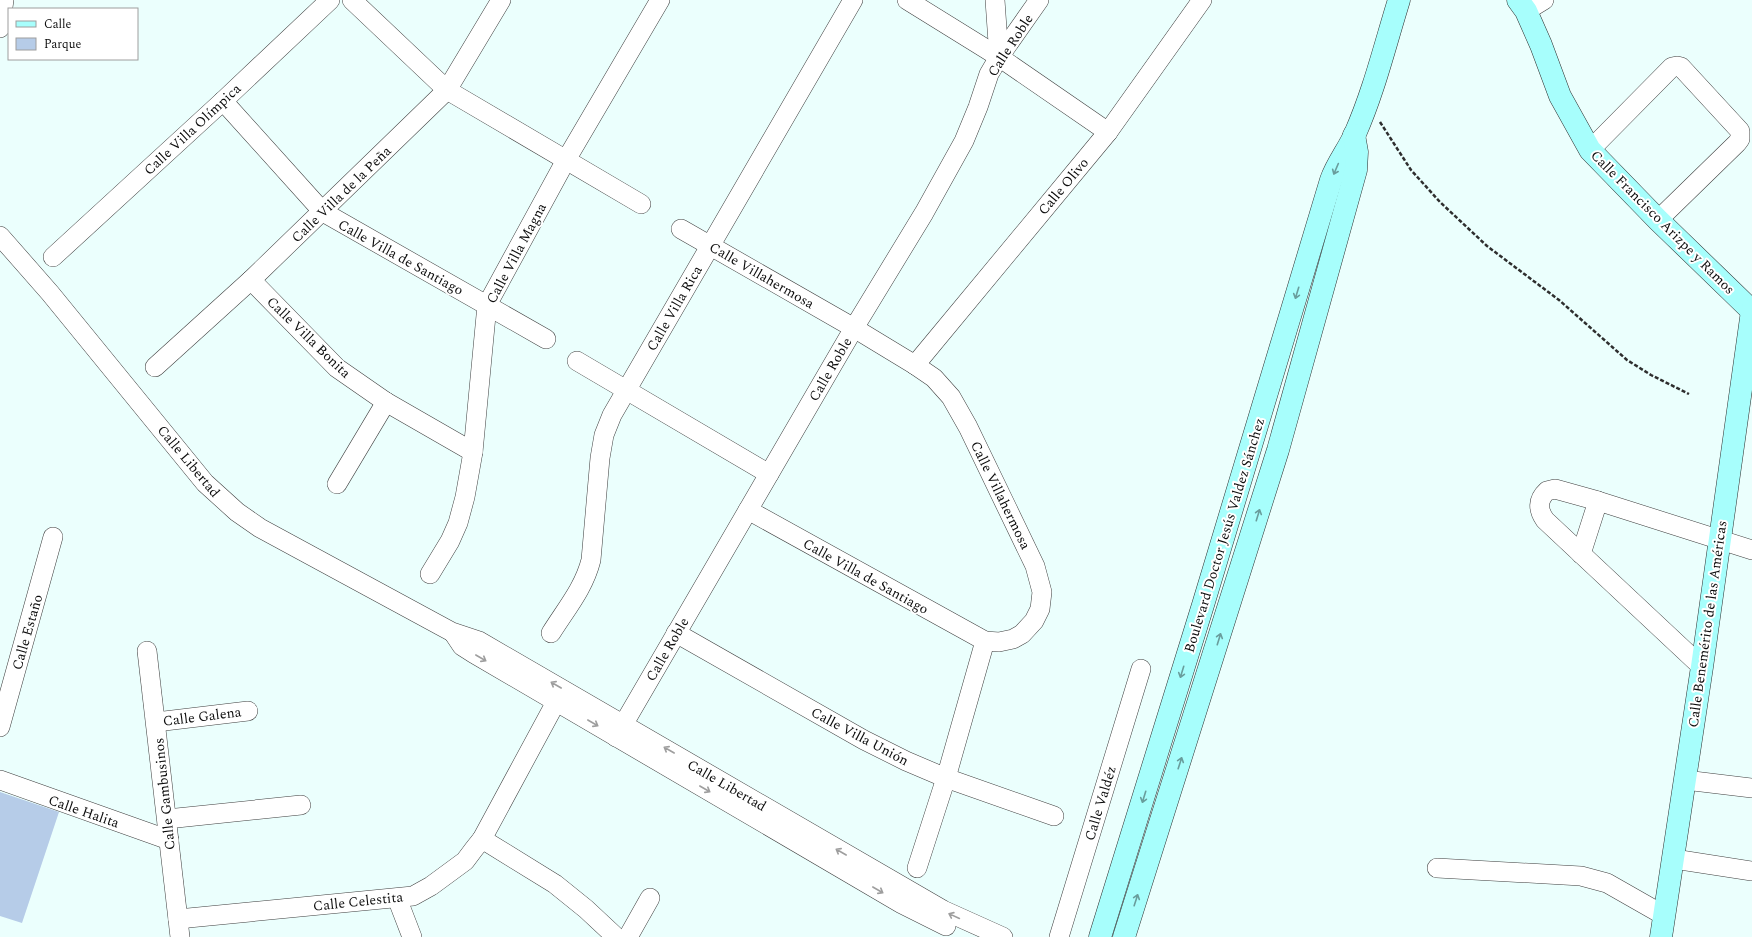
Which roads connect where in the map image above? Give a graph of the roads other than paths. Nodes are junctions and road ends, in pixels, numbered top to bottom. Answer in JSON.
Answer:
{"nodes":[{"id":1,"x":4,"y":0,"type":"edge"},
{"id":2,"x":330,"y":0,"type":"edge"},
{"id":3,"x":352,"y":0,"type":"edge"},
{"id":4,"x":501,"y":0,"type":"edge"},
{"id":5,"x":660,"y":0,"type":"edge"},
{"id":6,"x":853,"y":0,"type":"edge"},
{"id":7,"x":907,"y":0,"type":"edge"},
{"id":8,"x":995,"y":0,"type":"edge"},
{"id":9,"x":1039,"y":0,"type":"edge"},
{"id":10,"x":1202,"y":0,"type":"edge"},
{"id":11,"x":1399,"y":0,"type":"edge"},
{"id":12,"x":1529,"y":4,"type":"edge"},
{"id":13,"x":0,"y":28,"type":"edge"},
{"id":14,"x":999,"y":57,"type":"junction"},
{"id":15,"x":447,"y":90,"type":"junction"},
{"id":16,"x":223,"y":101,"type":"junction"},
{"id":17,"x":1108,"y":132,"type":"junction"},
{"id":18,"x":1354,"y":135,"type":"junction"},
{"id":19,"x":1590,"y":150,"type":"junction"},
{"id":20,"x":566,"y":160,"type":"junction"},
{"id":21,"x":641,"y":204,"type":"dead end"},
{"id":22,"x":323,"y":212,"type":"junction"},
{"id":23,"x":1658,"y":220,"type":"junction"},
{"id":24,"x":681,"y":229,"type":"dead end"},
{"id":25,"x":0,"y":236,"type":"edge"},
{"id":26,"x":710,"y":246,"type":"junction"},
{"id":27,"x":53,"y":257,"type":"dead end"},
{"id":28,"x":251,"y":280,"type":"junction"},
{"id":29,"x":487,"y":305,"type":"junction"},
{"id":30,"x":1752,"y":311,"type":"edge"},
{"id":31,"x":854,"y":328,"type":"junction"},
{"id":32,"x":546,"y":339,"type":"dead end"},
{"id":33,"x":577,"y":361,"type":"dead end"},
{"id":34,"x":915,"y":364,"type":"junction"},
{"id":35,"x":155,"y":367,"type":"dead end"},
{"id":36,"x":626,"y":390,"type":"junction"},
{"id":37,"x":386,"y":402,"type":"junction"},
{"id":38,"x":473,"y":452,"type":"junction"},
{"id":39,"x":769,"y":474,"type":"junction"},
{"id":40,"x":338,"y":484,"type":"dead end"},
{"id":41,"x":1598,"y":501,"type":"junction"},
{"id":42,"x":748,"y":510,"type":"junction"},
{"id":43,"x":54,"y":537,"type":"dead end"},
{"id":44,"x":1719,"y":539,"type":"junction"},
{"id":45,"x":1752,"y":550,"type":"edge"},
{"id":46,"x":1581,"y":554,"type":"junction"},
{"id":47,"x":1213,"y":572,"type":"junction"},
{"id":48,"x":430,"y":574,"type":"dead end"},
{"id":49,"x":1238,"y":578,"type":"junction"},
{"id":50,"x":452,"y":632,"type":"junction"},
{"id":51,"x":551,"y":633,"type":"dead end"},
{"id":52,"x":676,"y":633,"type":"junction"},
{"id":53,"x":985,"y":641,"type":"junction"},
{"id":54,"x":148,"y":651,"type":"dead end"},
{"id":55,"x":1702,"y":667,"type":"junction"},
{"id":56,"x":1141,"y":669,"type":"dead end"},
{"id":57,"x":556,"y":702,"type":"junction"},
{"id":58,"x":248,"y":711,"type":"dead end"},
{"id":59,"x":156,"y":722,"type":"junction"},
{"id":60,"x":0,"y":727,"type":"edge"},
{"id":61,"x":620,"y":730,"type":"junction"},
{"id":62,"x":946,"y":778,"type":"junction"},
{"id":63,"x":0,"y":780,"type":"edge"},
{"id":64,"x":1685,"y":780,"type":"junction"},
{"id":65,"x":1752,"y":788,"type":"edge"},
{"id":66,"x":301,"y":805,"type":"dead end"},
{"id":67,"x":1054,"y":816,"type":"dead end"},
{"id":68,"x":167,"y":819,"type":"junction"},
{"id":69,"x":482,"y":839,"type":"junction"},
{"id":70,"x":169,"y":840,"type":"junction"},
{"id":71,"x":1674,"y":859,"type":"junction"},
{"id":72,"x":917,"y":868,"type":"dead end"},
{"id":73,"x":1437,"y":868,"type":"dead end"},
{"id":74,"x":1752,"y":871,"type":"edge"},
{"id":75,"x":405,"y":897,"type":"junction"},
{"id":76,"x":650,"y":898,"type":"dead end"},
{"id":77,"x":1665,"y":916,"type":"junction"},
{"id":78,"x":179,"y":928,"type":"edge"},
{"id":79,"x":971,"y":933,"type":"edge"},
{"id":80,"x":412,"y":937,"type":"edge"},
{"id":81,"x":616,"y":937,"type":"edge"},
{"id":82,"x":628,"y":937,"type":"edge"},
{"id":83,"x":1003,"y":937,"type":"edge"},
{"id":84,"x":1059,"y":937,"type":"edge"},
{"id":85,"x":1100,"y":937,"type":"edge"},
{"id":86,"x":1124,"y":937,"type":"edge"},
{"id":87,"x":1661,"y":937,"type":"edge"}],
"edges":[{"from":1,"to":13,"type":"street"},
{"from":2,"to":16,"type":"street","name":"Calle Villa Olímpica"},
{"from":3,"to":15,"type":"street"},
{"from":4,"to":15,"type":"street","name":"Calle Villa de la Peña"},
{"from":5,"to":20,"type":"street","name":"Calle Villa Magna"},
{"from":6,"to":26,"type":"street","name":"Calle Villa Rica"},
{"from":7,"to":14,"type":"street"},
{"from":8,"to":14,"type":"street"},
{"from":9,"to":14,"type":"street","name":"Calle Roble"},
{"from":10,"to":17,"type":"street","name":"Calle Olivo"},
{"from":11,"to":18,"type":"main road","name":"Boulevard Doctor Jesús Valdez Sánchez"},
{"from":12,"to":19,"type":"main road","name":"Calle Francisco Arizpe y Ramos"},
{"from":14,"to":17,"type":"street"},
{"from":14,"to":31,"type":"street","name":"Calle Roble"},
{"from":15,"to":20,"type":"street"},
{"from":15,"to":22,"type":"street","name":"Calle Villa de la Peña"},
{"from":16,"to":22,"type":"street","name":"Calle Villa de Santiago"},
{"from":16,"to":27,"type":"street","name":"Calle Villa Olímpica"},
{"from":17,"to":34,"type":"street","name":"Calle Olivo"},
{"from":18,"to":47,"type":"main road","name":"Boulevard Doctor Jesús Valdez Sánchez","one_way":true},
{"from":49,"to":18,"type":"main road","name":"Boulevard Doctor Jesús Valdez Sánchez","one_way":true},
{"from":19,"to":23,"type":"main road","name":"Calle Francisco Arizpe y Ramos"},
{"from":19,"to":23,"type":"street"},
{"from":20,"to":21,"type":"street"},
{"from":20,"to":29,"type":"street","name":"Calle Villa Magna"},
{"from":22,"to":28,"type":"street","name":"Calle Villa de la Peña"},
{"from":22,"to":29,"type":"street","name":"Calle Villa de Santiago"},
{"from":23,"to":30,"type":"main road","name":"Calle Francisco Arizpe y Ramos"},
{"from":24,"to":26,"type":"street","name":"Calle Villahermosa"},
{"from":25,"to":50,"type":"street","name":"Calle Libertad"},
{"from":26,"to":31,"type":"street","name":"Calle Villahermosa"},
{"from":26,"to":36,"type":"street","name":"Calle Villa Rica"},
{"from":28,"to":35,"type":"street","name":"Calle Villa de la Peña"},
{"from":28,"to":37,"type":"street","name":"Calle Villa Bonita"},
{"from":29,"to":32,"type":"street","name":"Calle Villa de Santiago"},
{"from":29,"to":38,"type":"street","name":"Calle Villa Magna"},
{"from":30,"to":44,"type":"main road","name":"Calle Benemérito de las Américas"},
{"from":31,"to":34,"type":"street","name":"Calle Villahermosa"},
{"from":31,"to":39,"type":"street","name":"Calle Roble"},
{"from":33,"to":36,"type":"street"},
{"from":34,"to":53,"type":"street","name":"Calle Villahermosa"},
{"from":36,"to":39,"type":"street"},
{"from":36,"to":51,"type":"street","name":"Calle Villa Rica"},
{"from":37,"to":38,"type":"street","name":"Calle Villa Bonita"},
{"from":37,"to":40,"type":"street"},
{"from":38,"to":48,"type":"street","name":"Calle Villa Magna"},
{"from":39,"to":42,"type":"street","name":"Calle Roble"},
{"from":41,"to":44,"type":"street"},
{"from":41,"to":46,"type":"street"},
{"from":41,"to":46,"type":"street"},
{"from":42,"to":52,"type":"street","name":"Calle Roble"},
{"from":42,"to":53,"type":"street","name":"Calle Villa de Santiago"},
{"from":43,"to":60,"type":"street","name":"Calle Estaño"},
{"from":44,"to":45,"type":"street"},
{"from":44,"to":55,"type":"main road","name":"Calle Benemérito de las Américas"},
{"from":46,"to":55,"type":"street"},
{"from":47,"to":49,"type":"main road"},
{"from":47,"to":85,"type":"main road","name":"Boulevard Doctor Jesús Valdez Sánchez","one_way":true},
{"from":86,"to":49,"type":"main road","name":"Boulevard Doctor Jesús Valdez Sánchez","one_way":true},
{"from":50,"to":57,"type":"street","name":"Calle Libertad","one_way":true},
{"from":61,"to":50,"type":"street","name":"Calle Libertad","one_way":true},
{"from":52,"to":61,"type":"street","name":"Calle Roble"},
{"from":52,"to":62,"type":"street","name":"Calle Villa Unión"},
{"from":53,"to":62,"type":"street"},
{"from":54,"to":59,"type":"street","name":"Calle Gambusinos"},
{"from":55,"to":64,"type":"main road","name":"Calle Benemérito de las Américas"},
{"from":56,"to":84,"type":"street","name":"Calle Valdéz"},
{"from":57,"to":61,"type":"street","name":"Calle Libertad","one_way":true},
{"from":57,"to":69,"type":"street","name":"Calle Celestita"},
{"from":58,"to":59,"type":"street","name":"Calle Galena"},
{"from":59,"to":68,"type":"street","name":"Calle Gambusinos"},
{"from":61,"to":79,"type":"street","name":"Calle Libertad"},
{"from":62,"to":67,"type":"street","name":"Calle Villa Unión"},
{"from":62,"to":72,"type":"street"},
{"from":63,"to":70,"type":"street","name":"Calle Halita"},
{"from":64,"to":65,"type":"street"},
{"from":64,"to":71,"type":"main road","name":"Calle Benemérito de las Américas"},
{"from":66,"to":68,"type":"street"},
{"from":68,"to":70,"type":"street","name":"Calle Gambusinos"},
{"from":69,"to":75,"type":"street","name":"Calle Celestita"},
{"from":69,"to":81,"type":"street"},
{"from":70,"to":78,"type":"street","name":"Calle Gambusinos"},
{"from":71,"to":74,"type":"street"},
{"from":71,"to":77,"type":"main road","name":"Calle Benemérito de las Américas"},
{"from":73,"to":77,"type":"street"},
{"from":75,"to":78,"type":"street","name":"Calle Celestita"},
{"from":75,"to":80,"type":"street"},
{"from":76,"to":82,"type":"street"},
{"from":77,"to":87,"type":"main road","name":"Calle Benemérito de las Américas"},
{"from":79,"to":83,"type":"street","name":"Calle Libertad"}]}
